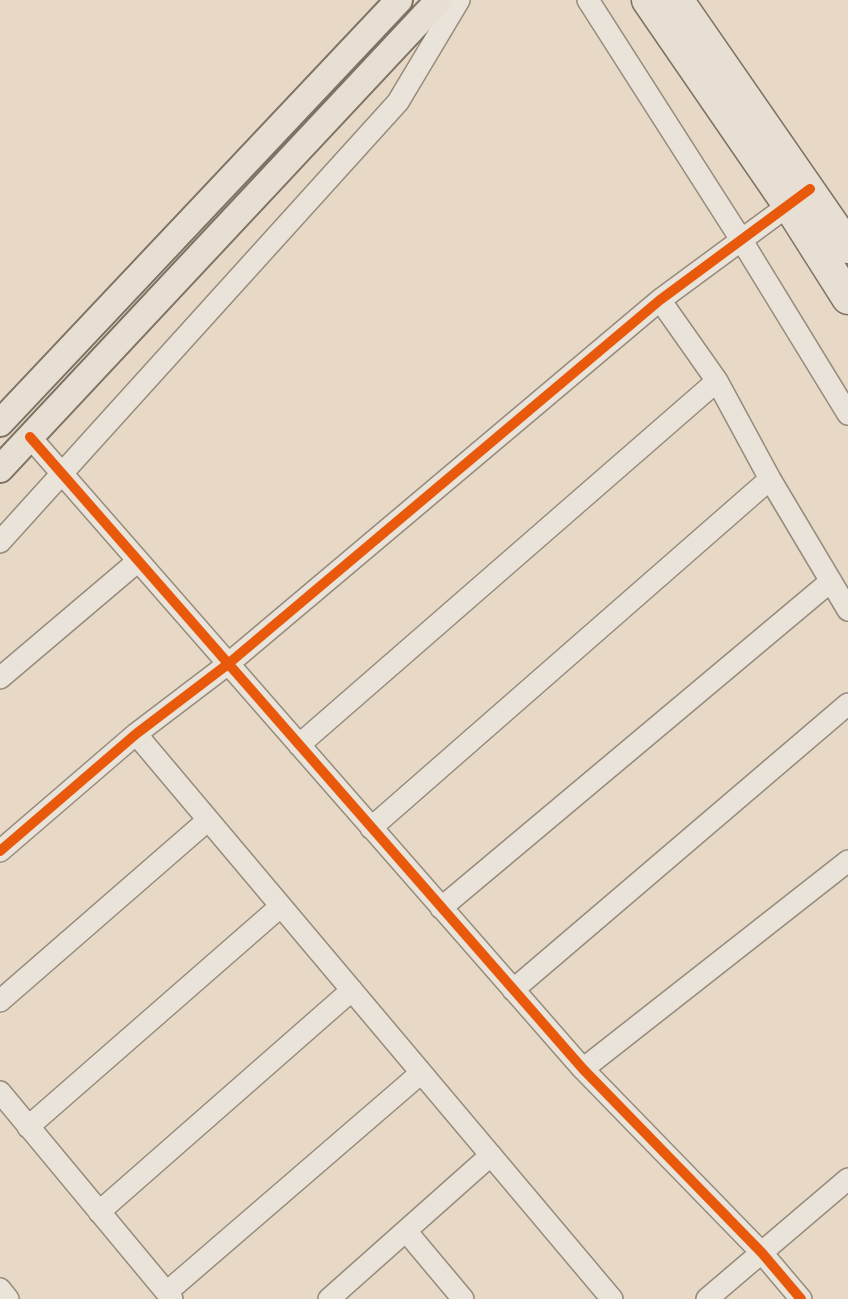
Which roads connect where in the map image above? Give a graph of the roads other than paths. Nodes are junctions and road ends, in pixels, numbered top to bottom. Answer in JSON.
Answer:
{"nodes":[{"id":1,"x":399,"y":0,"type":"edge"},
{"id":2,"x":439,"y":0,"type":"edge"},
{"id":3,"x":459,"y":0,"type":"edge"},
{"id":4,"x":588,"y":0,"type":"edge"},
{"id":5,"x":648,"y":0,"type":"edge"},
{"id":6,"x":677,"y":0,"type":"edge"},
{"id":7,"x":799,"y":197,"type":"junction"},
{"id":8,"x":742,"y":241,"type":"junction"},
{"id":9,"x":848,"y":247,"type":"edge"},
{"id":10,"x":848,"y":299,"type":"edge"},
{"id":11,"x":660,"y":300,"type":"junction"},
{"id":12,"x":717,"y":381,"type":"junction"},
{"id":13,"x":848,"y":414,"type":"edge"},
{"id":14,"x":0,"y":423,"type":"edge"},
{"id":15,"x":30,"y":438,"type":"junction"},
{"id":16,"x":0,"y":469,"type":"edge"},
{"id":17,"x":62,"y":475,"type":"junction"},
{"id":18,"x":770,"y":479,"type":"junction"},
{"id":19,"x":0,"y":541,"type":"edge"},
{"id":20,"x":138,"y":561,"type":"junction"},
{"id":21,"x":831,"y":581,"type":"junction"},
{"id":22,"x":848,"y":610,"type":"edge"},
{"id":23,"x":228,"y":664,"type":"junction"},
{"id":24,"x":0,"y":678,"type":"edge"},
{"id":25,"x":848,"y":704,"type":"edge"},
{"id":26,"x":136,"y":734,"type":"junction"},
{"id":27,"x":299,"y":745,"type":"junction"},
{"id":28,"x":208,"y":820,"type":"junction"},
{"id":29,"x":371,"y":828,"type":"junction"},
{"id":30,"x":0,"y":850,"type":"edge"},
{"id":31,"x":848,"y":862,"type":"edge"},
{"id":32,"x":281,"y":906,"type":"junction"},
{"id":33,"x":441,"y":908,"type":"junction"},
{"id":34,"x":352,"y":990,"type":"junction"},
{"id":35,"x":513,"y":990,"type":"junction"},
{"id":36,"x":0,"y":1002,"type":"edge"},
{"id":37,"x":583,"y":1069,"type":"junction"},
{"id":38,"x":421,"y":1073,"type":"junction"},
{"id":39,"x":0,"y":1092,"type":"edge"},
{"id":40,"x":28,"y":1126,"type":"junction"},
{"id":41,"x":491,"y":1155,"type":"junction"},
{"id":42,"x":848,"y":1179,"type":"edge"},
{"id":43,"x":99,"y":1212,"type":"junction"},
{"id":44,"x":406,"y":1231,"type":"junction"},
{"id":45,"x":762,"y":1253,"type":"junction"},
{"id":46,"x":0,"y":1289,"type":"edge"},
{"id":47,"x":170,"y":1296,"type":"edge"},
{"id":48,"x":8,"y":1299,"type":"edge"},
{"id":49,"x":329,"y":1299,"type":"edge"},
{"id":50,"x":463,"y":1299,"type":"edge"},
{"id":51,"x":612,"y":1299,"type":"edge"},
{"id":52,"x":707,"y":1299,"type":"edge"},
{"id":53,"x":801,"y":1299,"type":"edge"}],
"edges":[{"from":1,"to":14,"type":"main road"},
{"from":2,"to":15,"type":"main road"},
{"from":3,"to":17,"type":"street"},
{"from":4,"to":8,"type":"street"},
{"from":5,"to":7,"type":"highway"},
{"from":6,"to":7,"type":"highway"},
{"from":7,"to":8,"type":"street"},
{"from":7,"to":9,"type":"highway"},
{"from":7,"to":10,"type":"highway"},
{"from":8,"to":11,"type":"street"},
{"from":8,"to":13,"type":"street"},
{"from":11,"to":12,"type":"street"},
{"from":11,"to":23,"type":"street"},
{"from":12,"to":18,"type":"street"},
{"from":12,"to":27,"type":"street"},
{"from":15,"to":16,"type":"main road"},
{"from":15,"to":17,"type":"street"},
{"from":17,"to":19,"type":"street"},
{"from":17,"to":20,"type":"street"},
{"from":18,"to":21,"type":"street"},
{"from":18,"to":29,"type":"street"},
{"from":20,"to":23,"type":"street"},
{"from":20,"to":24,"type":"street"},
{"from":21,"to":22,"type":"street"},
{"from":21,"to":33,"type":"street"},
{"from":23,"to":26,"type":"street"},
{"from":23,"to":27,"type":"street"},
{"from":25,"to":35,"type":"street"},
{"from":26,"to":28,"type":"street"},
{"from":26,"to":30,"type":"street"},
{"from":27,"to":29,"type":"street"},
{"from":28,"to":32,"type":"street"},
{"from":28,"to":36,"type":"street"},
{"from":29,"to":33,"type":"street"},
{"from":31,"to":37,"type":"street"},
{"from":32,"to":34,"type":"street"},
{"from":32,"to":40,"type":"street"},
{"from":33,"to":35,"type":"street"},
{"from":34,"to":38,"type":"street"},
{"from":34,"to":43,"type":"street"},
{"from":35,"to":37,"type":"street"},
{"from":37,"to":45,"type":"street"},
{"from":38,"to":41,"type":"street"},
{"from":38,"to":47,"type":"street"},
{"from":39,"to":40,"type":"street"},
{"from":40,"to":43,"type":"street"},
{"from":41,"to":44,"type":"street"},
{"from":41,"to":51,"type":"street"},
{"from":42,"to":45,"type":"street"},
{"from":43,"to":47,"type":"street"},
{"from":44,"to":49,"type":"street"},
{"from":44,"to":50,"type":"street"},
{"from":45,"to":52,"type":"street"},
{"from":45,"to":53,"type":"street"},
{"from":46,"to":48,"type":"street"}]}
